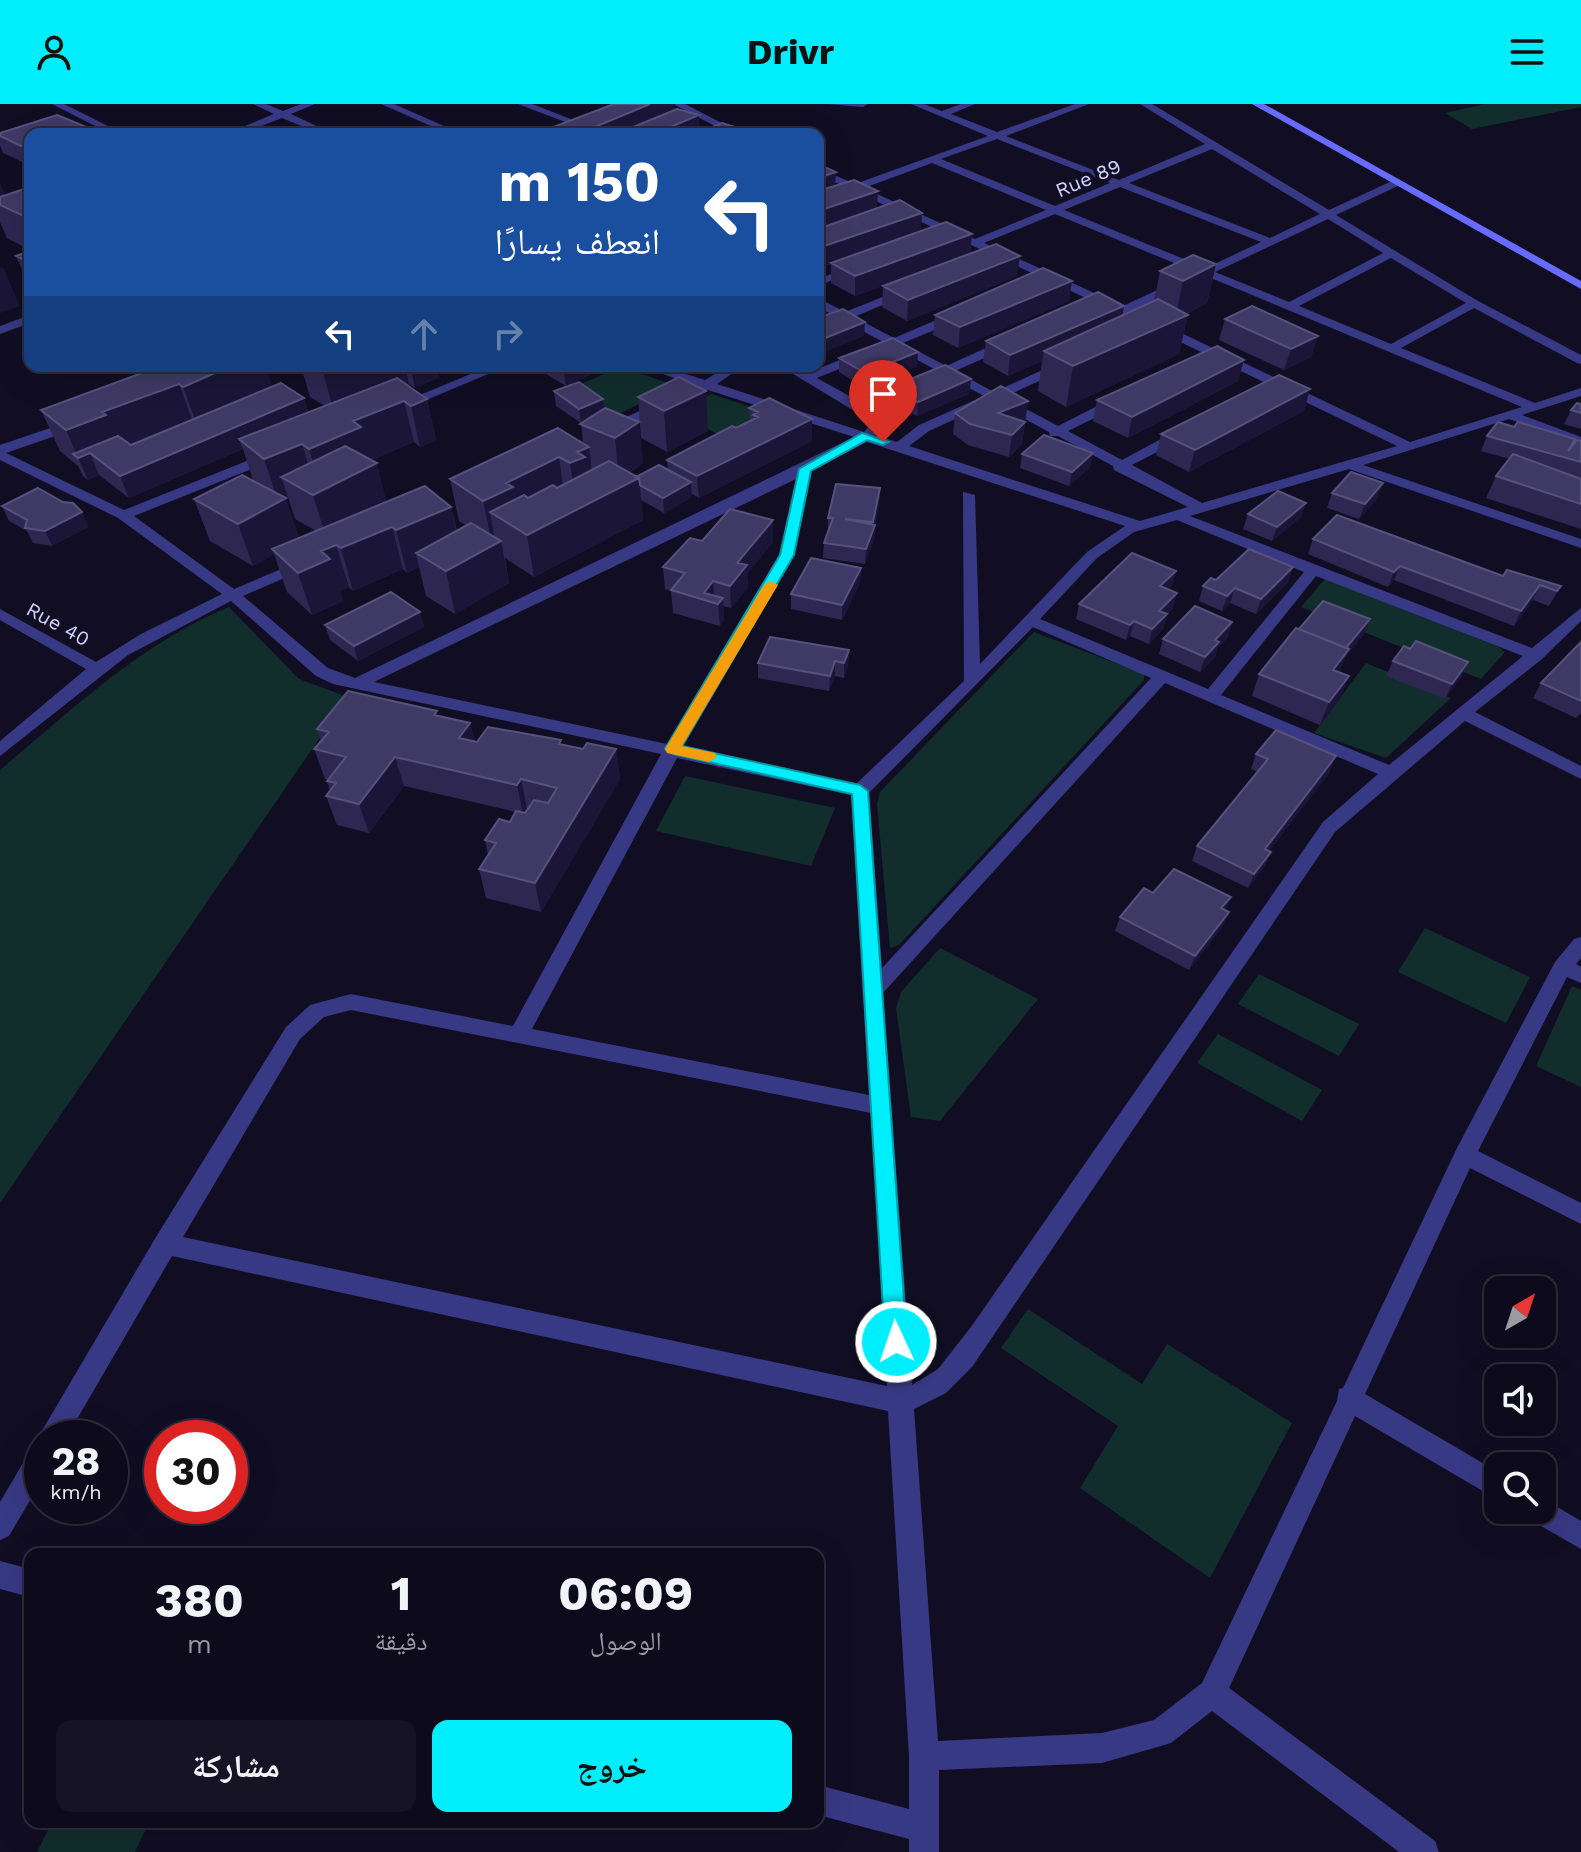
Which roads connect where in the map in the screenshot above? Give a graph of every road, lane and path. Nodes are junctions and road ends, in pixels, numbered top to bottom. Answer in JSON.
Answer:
{"nodes":[{"id":1,"x":57,"y":104,"type":"edge"},
{"id":2,"x":258,"y":104,"type":"edge"},
{"id":3,"x":310,"y":104,"type":"edge"},
{"id":4,"x":386,"y":104,"type":"edge"},
{"id":5,"x":523,"y":104,"type":"edge"},
{"id":6,"x":678,"y":104,"type":"edge"},
{"id":7,"x":832,"y":104,"type":"edge"},
{"id":8,"x":863,"y":104,"type":"edge"},
{"id":9,"x":916,"y":104,"type":"edge"},
{"id":10,"x":970,"y":104,"type":"edge"},
{"id":11,"x":1084,"y":104,"type":"edge"},
{"id":12,"x":1145,"y":104,"type":"edge"},
{"id":13,"x":1257,"y":104,"type":"edge"},
{"id":14,"x":697,"y":113,"type":"junction"},
{"id":15,"x":281,"y":114,"type":"junction"},
{"id":16,"x":943,"y":114,"type":"junction"},
{"id":17,"x":85,"y":117,"type":"junction"},
{"id":18,"x":685,"y":118,"type":"edge"},
{"id":19,"x":72,"y":121,"type":"edge"},
{"id":20,"x":573,"y":122,"type":"junction"},
{"id":21,"x":107,"y":128,"type":"edge"},
{"id":22,"x":246,"y":128,"type":"edge"},
{"id":23,"x":315,"y":128,"type":"edge"},
{"id":24,"x":443,"y":128,"type":"edge"},
{"id":25,"x":558,"y":128,"type":"edge"},
{"id":26,"x":589,"y":128,"type":"joint"},
{"id":27,"x":725,"y":128,"type":"edge"},
{"id":28,"x":998,"y":135,"type":"junction"},
{"id":29,"x":1212,"y":145,"type":"junction"},
{"id":30,"x":934,"y":160,"type":"junction"},
{"id":31,"x":824,"y":174,"type":"edge"},
{"id":32,"x":1122,"y":183,"type":"junction"},
{"id":33,"x":1396,"y":183,"type":"junction"},
{"id":34,"x":856,"y":187,"type":"junction"},
{"id":35,"x":824,"y":199,"type":"edge"},
{"id":36,"x":907,"y":210,"type":"junction"},
{"id":37,"x":1056,"y":211,"type":"junction"},
{"id":38,"x":1326,"y":213,"type":"junction"},
{"id":39,"x":881,"y":220,"type":"edge"},
{"id":40,"x":950,"y":231,"type":"junction"},
{"id":41,"x":937,"y":236,"type":"edge"},
{"id":42,"x":1268,"y":241,"type":"junction"},
{"id":43,"x":977,"y":242,"type":"junction"},
{"id":44,"x":1392,"y":253,"type":"junction"},
{"id":45,"x":871,"y":263,"type":"edge"},
{"id":46,"x":1203,"y":272,"type":"junction"},
{"id":47,"x":1049,"y":277,"type":"junction"},
{"id":48,"x":824,"y":281,"type":"edge"},
{"id":49,"x":1035,"y":283,"type":"edge"},
{"id":50,"x":924,"y":284,"type":"edge"},
{"id":51,"x":1581,"y":286,"type":"edge"},
{"id":52,"x":1474,"y":303,"type":"junction"},
{"id":53,"x":824,"y":305,"type":"edge"},
{"id":54,"x":1288,"y":307,"type":"junction"},
{"id":55,"x":1122,"y":311,"type":"junction"},
{"id":56,"x":963,"y":313,"type":"edge"},
{"id":57,"x":844,"y":316,"type":"junction"},
{"id":58,"x":24,"y":321,"type":"edge"},
{"id":59,"x":824,"y":324,"type":"edge"},
{"id":60,"x":1155,"y":325,"type":"junction"},
{"id":61,"x":0,"y":330,"type":"edge"},
{"id":62,"x":1142,"y":331,"type":"edge"},
{"id":63,"x":1024,"y":336,"type":"edge"},
{"id":64,"x":892,"y":343,"type":"junction"},
{"id":65,"x":1390,"y":349,"type":"junction"},
{"id":66,"x":1581,"y":360,"type":"edge"},
{"id":67,"x":1073,"y":361,"type":"edge"},
{"id":68,"x":824,"y":371,"type":"edge"},
{"id":69,"x":486,"y":372,"type":"edge"},
{"id":70,"x":667,"y":372,"type":"edge"},
{"id":71,"x":728,"y":372,"type":"edge"},
{"id":72,"x":796,"y":372,"type":"edge"},
{"id":73,"x":822,"y":372,"type":"edge"},
{"id":74,"x":941,"y":372,"type":"junction"},
{"id":75,"x":807,"y":378,"type":"junction"},
{"id":76,"x":707,"y":385,"type":"junction"},
{"id":77,"x":1581,"y":392,"type":"edge"},
{"id":78,"x":1130,"y":396,"type":"edge"},
{"id":79,"x":991,"y":397,"type":"junction"},
{"id":80,"x":1534,"y":407,"type":"junction"},
{"id":81,"x":861,"y":408,"type":"junction"},
{"id":82,"x":384,"y":412,"type":"edge"},
{"id":83,"x":1510,"y":415,"type":"junction"},
{"id":84,"x":86,"y":420,"type":"edge"},
{"id":85,"x":1198,"y":425,"type":"edge"},
{"id":86,"x":1055,"y":433,"type":"junction"},
{"id":87,"x":595,"y":436,"type":"edge"},
{"id":88,"x":867,"y":436,"type":"junction"},
{"id":89,"x":1581,"y":442,"type":"edge"},
{"id":90,"x":1409,"y":447,"type":"junction"},
{"id":91,"x":898,"y":448,"type":"junction"},
{"id":92,"x":282,"y":452,"type":"edge"},
{"id":93,"x":0,"y":453,"type":"edge"},
{"id":94,"x":1348,"y":464,"type":"junction"},
{"id":95,"x":1119,"y":467,"type":"junction"},
{"id":96,"x":805,"y":469,"type":"junction"},
{"id":97,"x":968,"y":495,"type":"dead end"},
{"id":98,"x":1199,"y":507,"type":"junction"},
{"id":99,"x":123,"y":515,"type":"junction"},
{"id":100,"x":1179,"y":515,"type":"junction"},
{"id":101,"x":1140,"y":526,"type":"junction"},
{"id":102,"x":1581,"y":544,"type":"edge"},
{"id":103,"x":320,"y":557,"type":"edge"},
{"id":104,"x":1315,"y":568,"type":"junction"},
{"id":105,"x":232,"y":594,"type":"junction"},
{"id":106,"x":1581,"y":613,"type":"edge"},
{"id":107,"x":0,"y":614,"type":"edge"},
{"id":108,"x":1032,"y":621,"type":"junction"},
{"id":109,"x":1536,"y":655,"type":"junction"},
{"id":110,"x":97,"y":669,"type":"junction"},
{"id":111,"x":1162,"y":676,"type":"junction"},
{"id":112,"x":972,"y":682,"type":"junction"},
{"id":113,"x":357,"y":684,"type":"junction"},
{"id":114,"x":1211,"y":696,"type":"junction"},
{"id":115,"x":1465,"y":714,"type":"junction"},
{"id":116,"x":673,"y":749,"type":"junction"},
{"id":117,"x":0,"y":750,"type":"edge"},
{"id":118,"x":1389,"y":772,"type":"junction"},
{"id":119,"x":1581,"y":773,"type":"edge"},
{"id":120,"x":860,"y":791,"type":"junction"},
{"id":121,"x":1581,"y":944,"type":"edge"},
{"id":122,"x":1572,"y":971,"type":"edge"},
{"id":123,"x":871,"y":993,"type":"junction"},
{"id":124,"x":518,"y":1036,"type":"junction"},
{"id":125,"x":881,"y":1106,"type":"junction"},
{"id":126,"x":1465,"y":1155,"type":"junction"},
{"id":127,"x":1581,"y":1214,"type":"edge"},
{"id":128,"x":164,"y":1244,"type":"junction"},
{"id":129,"x":1348,"y":1398,"type":"junction"},
{"id":130,"x":900,"y":1401,"type":"junction"},
{"id":131,"x":62,"y":1420,"type":"edge"},
{"id":132,"x":1484,"y":1479,"type":"edge"},
{"id":133,"x":24,"y":1486,"type":"edge"},
{"id":134,"x":1556,"y":1521,"type":"edge"},
{"id":135,"x":0,"y":1527,"type":"edge"},
{"id":136,"x":1581,"y":1536,"type":"edge"},
{"id":137,"x":0,"y":1575,"type":"edge"},
{"id":138,"x":24,"y":1581,"type":"edge"},
{"id":139,"x":1212,"y":1693,"type":"junction"},
{"id":140,"x":924,"y":1756,"type":"junction"},
{"id":141,"x":824,"y":1802,"type":"edge"},
{"id":142,"x":924,"y":1840,"type":"edge"},
{"id":143,"x":1424,"y":1852,"type":"edge"}],
"edges":[{"from":1,"to":17,"type":"street"},
{"from":2,"to":15,"type":"street"},
{"from":3,"to":15,"type":"street"},
{"from":4,"to":24,"type":"street"},
{"from":5,"to":20,"type":"street"},
{"from":6,"to":14,"type":"street"},
{"from":7,"to":8,"type":"street"},
{"from":9,"to":16,"type":"street"},
{"from":10,"to":16,"type":"street"},
{"from":11,"to":28,"type":"street"},
{"from":12,"to":29,"type":"street"},
{"from":13,"to":33,"type":"street"},
{"from":14,"to":18,"type":"street"},
{"from":14,"to":27,"type":"street"},
{"from":15,"to":22,"type":"street"},
{"from":15,"to":23,"type":"street"},
{"from":16,"to":28,"type":"street"},
{"from":17,"to":19,"type":"street"},
{"from":17,"to":21,"type":"street"},
{"from":20,"to":25,"type":"street"},
{"from":20,"to":26,"type":"street"},
{"from":20,"to":26,"type":"street"},
{"from":28,"to":30,"type":"street"},
{"from":28,"to":32,"type":"street"},
{"from":29,"to":32,"type":"street","name":"Rue 89"},
{"from":29,"to":38,"type":"street"},
{"from":30,"to":34,"type":"street"},
{"from":30,"to":37,"type":"street"},
{"from":31,"to":34,"type":"street"},
{"from":32,"to":37,"type":"street","name":"Rue 89"},
{"from":32,"to":42,"type":"street"},
{"from":33,"to":38,"type":"street"},
{"from":33,"to":51,"type":"street"},
{"from":34,"to":35,"type":"street"},
{"from":34,"to":36,"type":"street"},
{"from":36,"to":39,"type":"street"},
{"from":36,"to":40,"type":"street"},
{"from":37,"to":43,"type":"street","name":"Rue 89"},
{"from":37,"to":46,"type":"street"},
{"from":38,"to":42,"type":"street"},
{"from":38,"to":44,"type":"street"},
{"from":40,"to":41,"type":"street"},
{"from":40,"to":43,"type":"street"},
{"from":42,"to":46,"type":"street"},
{"from":43,"to":47,"type":"street"},
{"from":44,"to":52,"type":"street"},
{"from":44,"to":54,"type":"street"},
{"from":45,"to":48,"type":"street"},
{"from":46,"to":54,"type":"street"},
{"from":46,"to":55,"type":"street"},
{"from":47,"to":49,"type":"street"},
{"from":47,"to":55,"type":"street"},
{"from":50,"to":57,"type":"street"},
{"from":52,"to":65,"type":"street"},
{"from":52,"to":66,"type":"street"},
{"from":53,"to":57,"type":"street"},
{"from":54,"to":65,"type":"street"},
{"from":55,"to":60,"type":"street"},
{"from":56,"to":64,"type":"street"},
{"from":57,"to":59,"type":"street"},
{"from":57,"to":64,"type":"street"},
{"from":58,"to":61,"type":"street"},
{"from":60,"to":62,"type":"street"},
{"from":60,"to":90,"type":"street"},
{"from":63,"to":74,"type":"street"},
{"from":64,"to":68,"type":"street"},
{"from":64,"to":74,"type":"street"},
{"from":65,"to":80,"type":"street"},
{"from":67,"to":79,"type":"street"},
{"from":69,"to":82,"type":"street"},
{"from":70,"to":76,"type":"street"},
{"from":71,"to":76,"type":"street"},
{"from":72,"to":75,"type":"street"},
{"from":73,"to":75,"type":"street"},
{"from":74,"to":79,"type":"street"},
{"from":74,"to":81,"type":"street"},
{"from":75,"to":81,"type":"street"},
{"from":76,"to":87,"type":"street"},
{"from":76,"to":88,"type":"street"},
{"from":77,"to":80,"type":"street"},
{"from":78,"to":86,"type":"street"},
{"from":79,"to":86,"type":"street"},
{"from":79,"to":91,"type":"street"},
{"from":80,"to":83,"type":"street"},
{"from":81,"to":88,"type":"street"},
{"from":83,"to":89,"type":"street"},
{"from":83,"to":90,"type":"street"},
{"from":84,"to":93,"type":"street"},
{"from":85,"to":95,"type":"street"},
{"from":86,"to":95,"type":"street"},
{"from":88,"to":91,"type":"street"},
{"from":88,"to":96,"type":"street"},
{"from":90,"to":94,"type":"street"},
{"from":91,"to":101,"type":"street"},
{"from":92,"to":99,"type":"street"},
{"from":93,"to":99,"type":"street"},
{"from":94,"to":98,"type":"street"},
{"from":94,"to":102,"type":"street"},
{"from":95,"to":98,"type":"street"},
{"from":96,"to":113,"type":"street"},
{"from":96,"to":116,"type":"street"},
{"from":97,"to":112,"type":"street"},
{"from":98,"to":100,"type":"street"},
{"from":99,"to":105,"type":"street"},
{"from":100,"to":101,"type":"street"},
{"from":100,"to":104,"type":"street"},
{"from":101,"to":108,"type":"street"},
{"from":103,"to":105,"type":"street"},
{"from":104,"to":109,"type":"street"},
{"from":104,"to":114,"type":"street"},
{"from":105,"to":110,"type":"street"},
{"from":105,"to":113,"type":"street"},
{"from":106,"to":109,"type":"street"},
{"from":107,"to":110,"type":"street","name":"Rue 40"},
{"from":108,"to":111,"type":"street"},
{"from":108,"to":112,"type":"street"},
{"from":109,"to":115,"type":"street"},
{"from":110,"to":117,"type":"street"},
{"from":111,"to":114,"type":"street"},
{"from":111,"to":123,"type":"street"},
{"from":112,"to":120,"type":"street"},
{"from":113,"to":116,"type":"street"},
{"from":114,"to":118,"type":"street"},
{"from":115,"to":118,"type":"street"},
{"from":115,"to":119,"type":"street"},
{"from":116,"to":120,"type":"street"},
{"from":116,"to":124,"type":"street"},
{"from":118,"to":130,"type":"street"},
{"from":120,"to":123,"type":"street"},
{"from":121,"to":122,"type":"street"},
{"from":122,"to":126,"type":"street"},
{"from":123,"to":125,"type":"street"},
{"from":124,"to":125,"type":"street"},
{"from":124,"to":128,"type":"street"},
{"from":125,"to":130,"type":"street"},
{"from":126,"to":127,"type":"street"},
{"from":126,"to":129,"type":"street"},
{"from":128,"to":130,"type":"street"},
{"from":128,"to":131,"type":"street"},
{"from":129,"to":132,"type":"street"},
{"from":129,"to":139,"type":"street"},
{"from":130,"to":140,"type":"street"},
{"from":133,"to":135,"type":"street"},
{"from":134,"to":136,"type":"street"},
{"from":137,"to":138,"type":"street"},
{"from":139,"to":140,"type":"street"},
{"from":139,"to":143,"type":"street"},
{"from":140,"to":142,"type":"street"},
{"from":141,"to":142,"type":"street"}]}
